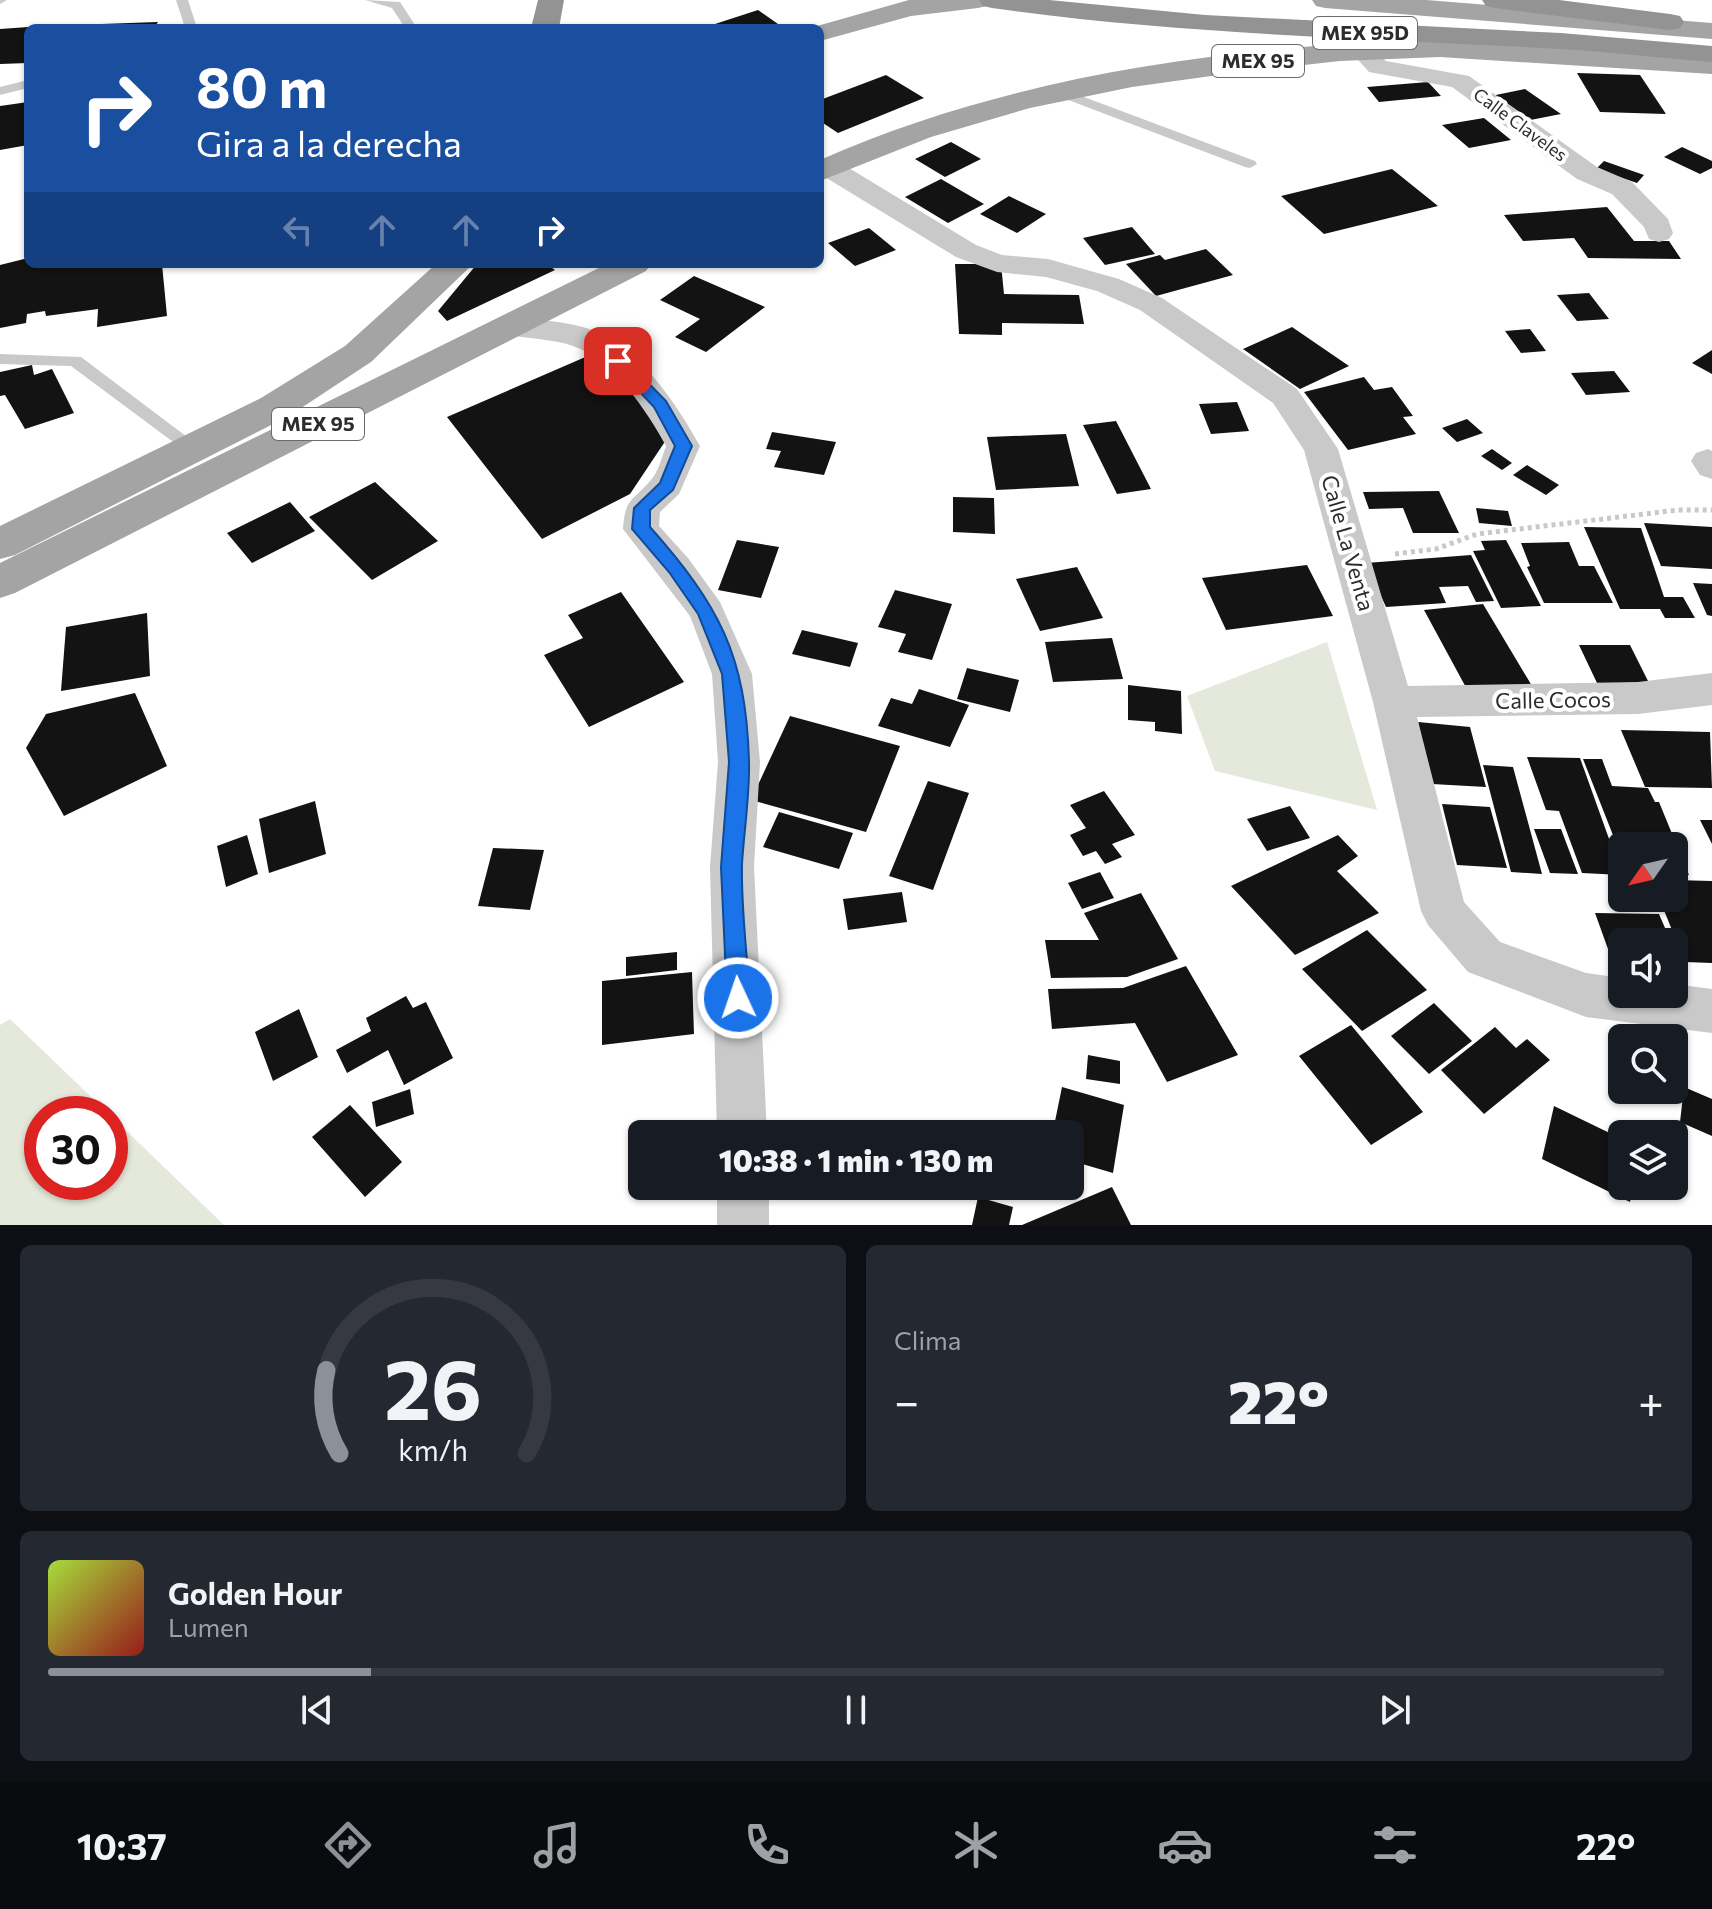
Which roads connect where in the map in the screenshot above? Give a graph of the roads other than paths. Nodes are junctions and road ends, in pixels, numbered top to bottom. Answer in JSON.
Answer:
{"nodes":[{"id":1,"x":182,"y":0,"type":"edge"},
{"id":2,"x":371,"y":0,"type":"edge"},
{"id":3,"x":551,"y":0,"type":"edge"},
{"id":4,"x":978,"y":0,"type":"edge"},
{"id":5,"x":1325,"y":0,"type":"edge"},
{"id":6,"x":1495,"y":0,"type":"edge"},
{"id":7,"x":1005,"y":2,"type":"edge"},
{"id":8,"x":190,"y":24,"type":"edge"},
{"id":9,"x":408,"y":24,"type":"edge"},
{"id":10,"x":546,"y":24,"type":"edge"},
{"id":11,"x":1712,"y":30,"type":"edge"},
{"id":12,"x":824,"y":32,"type":"edge"},
{"id":13,"x":1362,"y":51,"type":"junction"},
{"id":14,"x":1712,"y":54,"type":"edge"},
{"id":15,"x":1712,"y":65,"type":"edge"},
{"id":16,"x":24,"y":85,"type":"edge"},
{"id":17,"x":0,"y":91,"type":"edge"},
{"id":18,"x":1060,"y":92,"type":"junction"},
{"id":19,"x":1250,"y":164,"type":"dead end"},
{"id":20,"x":825,"y":170,"type":"edge"},
{"id":21,"x":1659,"y":233,"type":"dead end"},
{"id":22,"x":452,"y":268,"type":"edge"},
{"id":23,"x":626,"y":268,"type":"edge"},
{"id":24,"x":509,"y":326,"type":"junction"},
{"id":25,"x":0,"y":359,"type":"edge"},
{"id":26,"x":194,"y":449,"type":"junction"},
{"id":27,"x":0,"y":544,"type":"edge"},
{"id":28,"x":0,"y":582,"type":"edge"},
{"id":29,"x":1712,"y":689,"type":"edge"},
{"id":30,"x":1393,"y":702,"type":"junction"},
{"id":31,"x":1712,"y":1011,"type":"edge"},
{"id":32,"x":741,"y":1120,"type":"edge"},
{"id":33,"x":743,"y":1200,"type":"edge"},
{"id":34,"x":743,"y":1225,"type":"edge"}],
"edges":[{"from":1,"to":8,"type":"lane"},
{"from":2,"to":9,"type":"lane"},
{"from":3,"to":10,"type":"highway"},
{"from":4,"to":12,"type":"main road"},
{"from":5,"to":11,"type":"main road"},
{"from":6,"to":11,"type":"highway"},
{"from":7,"to":14,"type":"highway","number":"MEX 95D"},
{"from":13,"to":15,"type":"main road","number":"MEX 95"},
{"from":13,"to":18,"type":"main road","number":"MEX 95"},
{"from":13,"to":21,"type":"street","name":"Calle Claveles"},
{"from":16,"to":17,"type":"lane"},
{"from":18,"to":19,"type":"lane"},
{"from":18,"to":20,"type":"main road","number":"MEX 95"},
{"from":20,"to":30,"type":"street","name":"Calle La Venta"},
{"from":22,"to":26,"type":"main road","number":"MEX 95"},
{"from":23,"to":24,"type":"main road","number":"MEX 95"},
{"from":24,"to":28,"type":"main road","number":"MEX 95"},
{"from":24,"to":32,"type":"street"},
{"from":25,"to":26,"type":"lane"},
{"from":26,"to":27,"type":"main road","number":"MEX 95"},
{"from":29,"to":30,"type":"street","name":"Calle Cocos"},
{"from":30,"to":31,"type":"street","name":"Calle La Venta"},
{"from":33,"to":34,"type":"street"}]}
